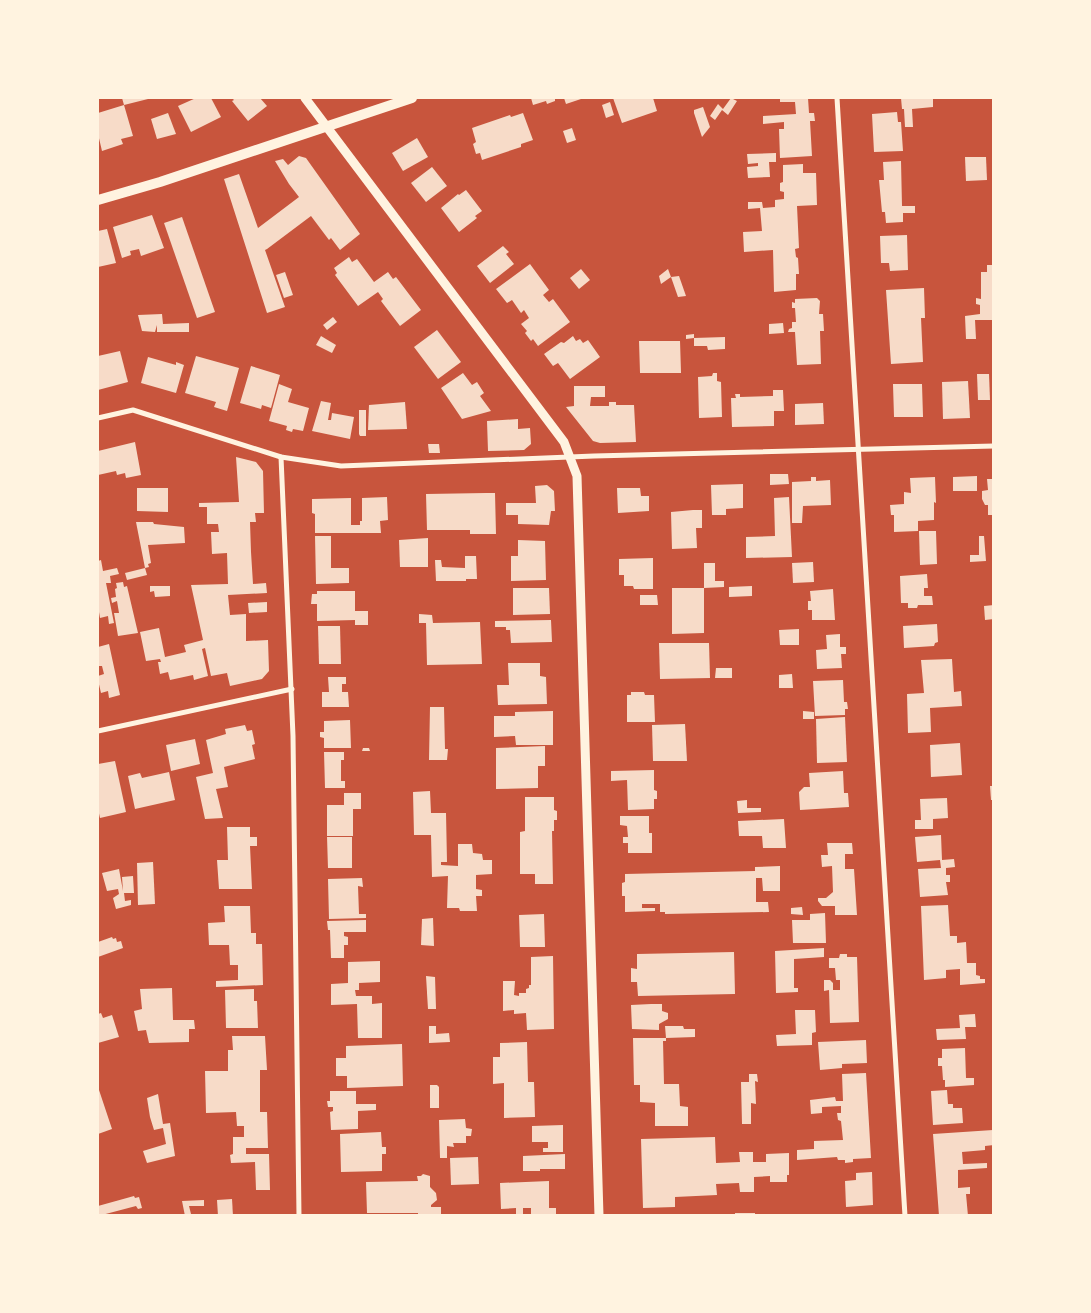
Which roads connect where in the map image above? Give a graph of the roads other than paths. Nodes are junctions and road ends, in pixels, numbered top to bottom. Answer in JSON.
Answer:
{"nodes":[{"id":1,"x":305,"y":98,"type":"edge"},
{"id":2,"x":412,"y":98,"type":"edge"},
{"id":3,"x":837,"y":98,"type":"edge"},
{"id":4,"x":328,"y":126,"type":"junction"},
{"id":5,"x":98,"y":200,"type":"edge"},
{"id":6,"x":98,"y":418,"type":"edge"},
{"id":7,"x":994,"y":446,"type":"edge"},
{"id":8,"x":859,"y":451,"type":"junction"},
{"id":9,"x":281,"y":457,"type":"junction"},
{"id":10,"x":569,"y":458,"type":"junction"},
{"id":11,"x":292,"y":689,"type":"junction"},
{"id":12,"x":98,"y":731,"type":"edge"},
{"id":13,"x":300,"y":1216,"type":"edge"},
{"id":14,"x":599,"y":1216,"type":"edge"},
{"id":15,"x":905,"y":1216,"type":"edge"}],
"edges":[{"from":1,"to":4,"type":"street"},
{"from":2,"to":4,"type":"main road"},
{"from":3,"to":8,"type":"street"},
{"from":4,"to":5,"type":"main road"},
{"from":4,"to":10,"type":"street"},
{"from":6,"to":9,"type":"street"},
{"from":7,"to":8,"type":"street"},
{"from":8,"to":10,"type":"street"},
{"from":8,"to":15,"type":"street"},
{"from":9,"to":10,"type":"street"},
{"from":9,"to":11,"type":"street"},
{"from":10,"to":14,"type":"street"},
{"from":11,"to":12,"type":"street"},
{"from":11,"to":13,"type":"street"}]}
